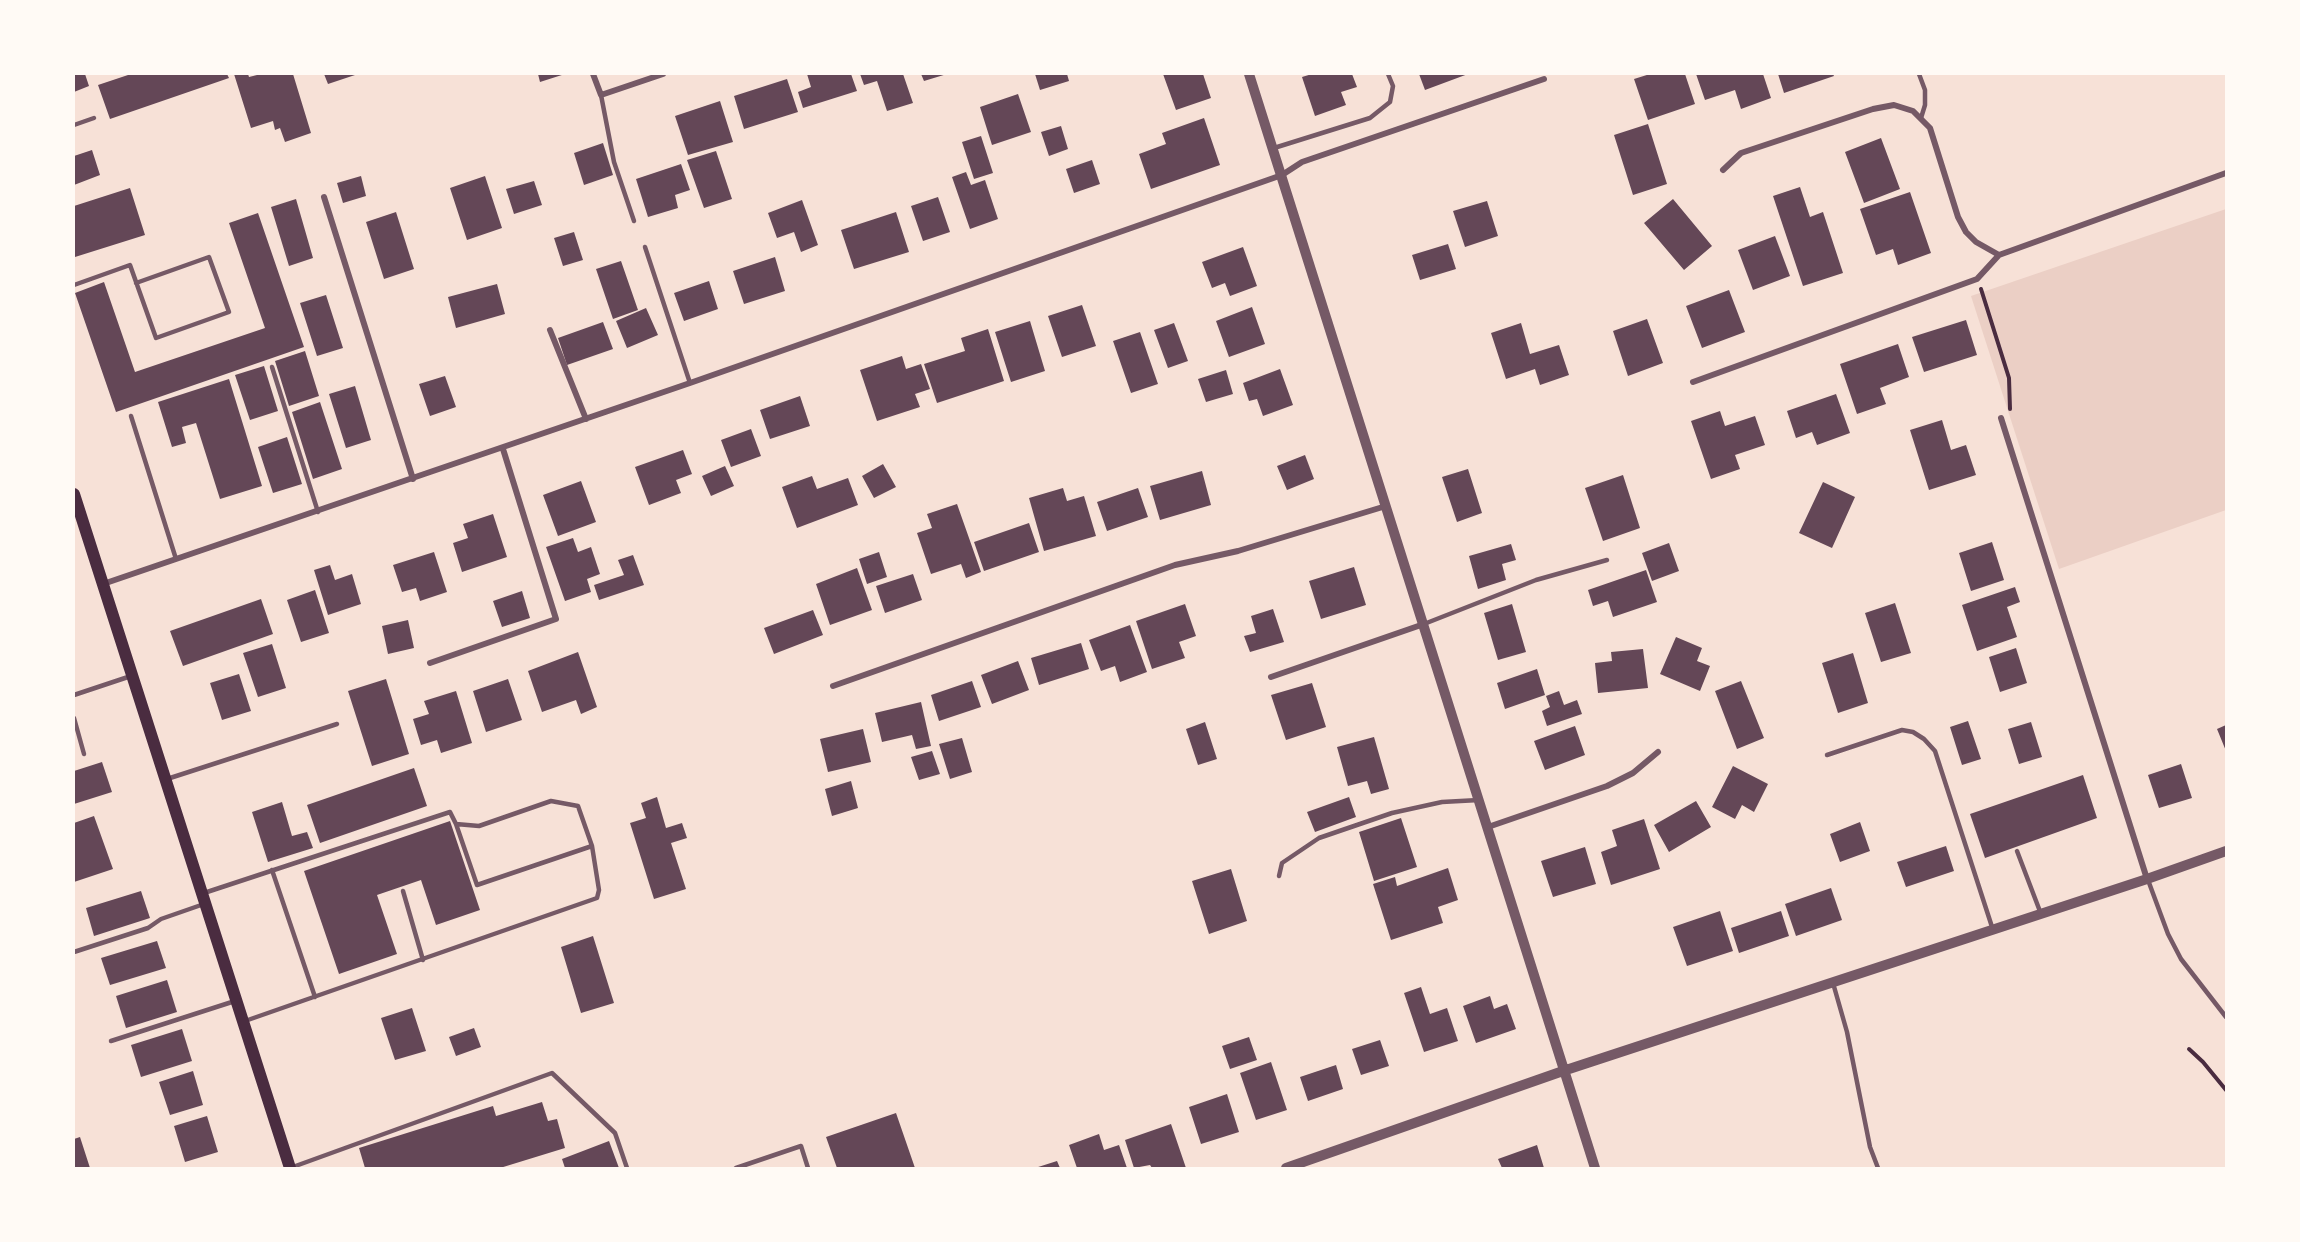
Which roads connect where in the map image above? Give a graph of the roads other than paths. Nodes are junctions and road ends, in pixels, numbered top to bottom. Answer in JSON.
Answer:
{"nodes":[{"id":1,"x":593,"y":74,"type":"edge"},
{"id":2,"x":663,"y":74,"type":"edge"},
{"id":3,"x":1249,"y":74,"type":"edge"},
{"id":4,"x":1388,"y":74,"type":"edge"},
{"id":5,"x":1919,"y":74,"type":"edge"},
{"id":6,"x":1544,"y":79,"type":"dead end"},
{"id":7,"x":601,"y":95,"type":"junction"},
{"id":8,"x":94,"y":118,"type":"dead end"},
{"id":9,"x":1921,"y":118,"type":"junction"},
{"id":10,"x":74,"y":125,"type":"edge"},
{"id":11,"x":1274,"y":148,"type":"junction"},
{"id":12,"x":1723,"y":170,"type":"dead end"},
{"id":13,"x":2226,"y":173,"type":"edge"},
{"id":14,"x":1282,"y":175,"type":"junction"},
{"id":15,"x":324,"y":197,"type":"dead end"},
{"id":16,"x":634,"y":221,"type":"dead end"},
{"id":17,"x":645,"y":247,"type":"dead end"},
{"id":18,"x":1999,"y":255,"type":"junction"},
{"id":19,"x":136,"y":283,"type":"junction"},
{"id":20,"x":74,"y":285,"type":"edge"},
{"id":21,"x":550,"y":330,"type":"dead end"},
{"id":22,"x":272,"y":367,"type":"dead end"},
{"id":23,"x":1694,"y":382,"type":"dead end"},
{"id":24,"x":690,"y":383,"type":"junction"},
{"id":25,"x":131,"y":416,"type":"dead end"},
{"id":26,"x":586,"y":418,"type":"junction"},
{"id":27,"x":2001,"y":418,"type":"dead end"},
{"id":28,"x":503,"y":449,"type":"junction"},
{"id":29,"x":413,"y":479,"type":"junction"},
{"id":30,"x":74,"y":494,"type":"edge"},
{"id":31,"x":1386,"y":506,"type":"junction"},
{"id":32,"x":318,"y":512,"type":"junction"},
{"id":33,"x":176,"y":559,"type":"junction"},
{"id":34,"x":1607,"y":560,"type":"dead end"},
{"id":35,"x":102,"y":585,"type":"junction"},
{"id":36,"x":1424,"y":624,"type":"junction"},
{"id":37,"x":430,"y":663,"type":"dead end"},
{"id":38,"x":132,"y":676,"type":"junction"},
{"id":39,"x":1271,"y":677,"type":"dead end"},
{"id":40,"x":833,"y":686,"type":"dead end"},
{"id":41,"x":74,"y":695,"type":"edge"},
{"id":42,"x":74,"y":718,"type":"edge"},
{"id":43,"x":337,"y":724,"type":"dead end"},
{"id":44,"x":1658,"y":752,"type":"dead end"},
{"id":45,"x":84,"y":754,"type":"dead end"},
{"id":46,"x":1827,"y":755,"type":"dead end"},
{"id":47,"x":165,"y":780,"type":"junction"},
{"id":48,"x":1479,"y":800,"type":"junction"},
{"id":49,"x":456,"y":824,"type":"junction"},
{"id":50,"x":1488,"y":827,"type":"junction"},
{"id":51,"x":591,"y":846,"type":"junction"},
{"id":52,"x":2018,"y":851,"type":"dead end"},
{"id":53,"x":2226,"y":851,"type":"edge"},
{"id":54,"x":272,"y":870,"type":"junction"},
{"id":55,"x":1279,"y":876,"type":"dead end"},
{"id":56,"x":2147,"y":879,"type":"junction"},
{"id":57,"x":403,"y":891,"type":"dead end"},
{"id":58,"x":203,"y":899,"type":"junction"},
{"id":59,"x":2041,"y":914,"type":"junction"},
{"id":60,"x":1993,"y":930,"type":"junction"},
{"id":61,"x":74,"y":952,"type":"edge"},
{"id":62,"x":423,"y":960,"type":"junction"},
{"id":63,"x":1833,"y":983,"type":"junction"},
{"id":64,"x":315,"y":997,"type":"junction"},
{"id":65,"x":235,"y":1001,"type":"junction"},
{"id":66,"x":2226,"y":1017,"type":"edge"},
{"id":67,"x":242,"y":1022,"type":"junction"},
{"id":68,"x":111,"y":1041,"type":"dead end"},
{"id":69,"x":1563,"y":1071,"type":"junction"},
{"id":70,"x":751,"y":1166,"type":"edge"},
{"id":71,"x":290,"y":1168,"type":"edge"},
{"id":72,"x":627,"y":1168,"type":"edge"},
{"id":73,"x":736,"y":1168,"type":"edge"},
{"id":74,"x":808,"y":1168,"type":"edge"},
{"id":75,"x":1286,"y":1168,"type":"edge"},
{"id":76,"x":1595,"y":1168,"type":"edge"},
{"id":77,"x":1878,"y":1168,"type":"edge"}],
"edges":[{"from":1,"to":7,"type":"street"},
{"from":2,"to":7,"type":"street"},
{"from":3,"to":11,"type":"street"},
{"from":4,"to":11,"type":"lane"},
{"from":5,"to":9,"type":"lane"},
{"from":6,"to":14,"type":"street"},
{"from":7,"to":16,"type":"lane"},
{"from":8,"to":10,"type":"lane"},
{"from":9,"to":12,"type":"street"},
{"from":9,"to":18,"type":"street"},
{"from":11,"to":14,"type":"street"},
{"from":13,"to":18,"type":"street"},
{"from":14,"to":24,"type":"street"},
{"from":14,"to":31,"type":"street"},
{"from":15,"to":29,"type":"street"},
{"from":17,"to":24,"type":"lane"},
{"from":18,"to":23,"type":"street"},
{"from":19,"to":19,"type":"lane"},
{"from":19,"to":20,"type":"lane"},
{"from":21,"to":26,"type":"street"},
{"from":22,"to":32,"type":"lane"},
{"from":24,"to":26,"type":"street"},
{"from":25,"to":33,"type":"lane"},
{"from":26,"to":28,"type":"street"},
{"from":27,"to":56,"type":"street"},
{"from":28,"to":29,"type":"street"},
{"from":28,"to":37,"type":"street"},
{"from":29,"to":32,"type":"street"},
{"from":30,"to":35,"type":"main road"},
{"from":31,"to":36,"type":"street"},
{"from":31,"to":40,"type":"street"},
{"from":32,"to":33,"type":"street"},
{"from":33,"to":35,"type":"street"},
{"from":34,"to":36,"type":"lane"},
{"from":35,"to":38,"type":"main road"},
{"from":36,"to":39,"type":"street"},
{"from":36,"to":48,"type":"street"},
{"from":38,"to":41,"type":"lane"},
{"from":38,"to":47,"type":"main road"},
{"from":42,"to":45,"type":"lane"},
{"from":43,"to":47,"type":"lane"},
{"from":44,"to":50,"type":"street"},
{"from":46,"to":60,"type":"lane"},
{"from":47,"to":58,"type":"main road"},
{"from":48,"to":50,"type":"street"},
{"from":48,"to":55,"type":"lane"},
{"from":49,"to":51,"type":"lane"},
{"from":49,"to":51,"type":"lane"},
{"from":49,"to":54,"type":"lane"},
{"from":50,"to":69,"type":"street"},
{"from":51,"to":62,"type":"lane"},
{"from":52,"to":59,"type":"lane"},
{"from":53,"to":56,"type":"street"},
{"from":54,"to":58,"type":"lane"},
{"from":54,"to":64,"type":"lane"},
{"from":56,"to":59,"type":"street"},
{"from":56,"to":66,"type":"lane"},
{"from":57,"to":62,"type":"lane"},
{"from":58,"to":61,"type":"lane"},
{"from":58,"to":65,"type":"main road"},
{"from":59,"to":60,"type":"street"},
{"from":60,"to":63,"type":"street"},
{"from":62,"to":64,"type":"lane"},
{"from":63,"to":69,"type":"street"},
{"from":63,"to":77,"type":"lane"},
{"from":64,"to":67,"type":"lane"},
{"from":65,"to":67,"type":"main road"},
{"from":65,"to":68,"type":"lane"},
{"from":67,"to":71,"type":"main road"},
{"from":69,"to":75,"type":"street"},
{"from":69,"to":76,"type":"street"},
{"from":70,"to":73,"type":"lane"},
{"from":70,"to":74,"type":"lane"},
{"from":71,"to":72,"type":"lane"}]}
